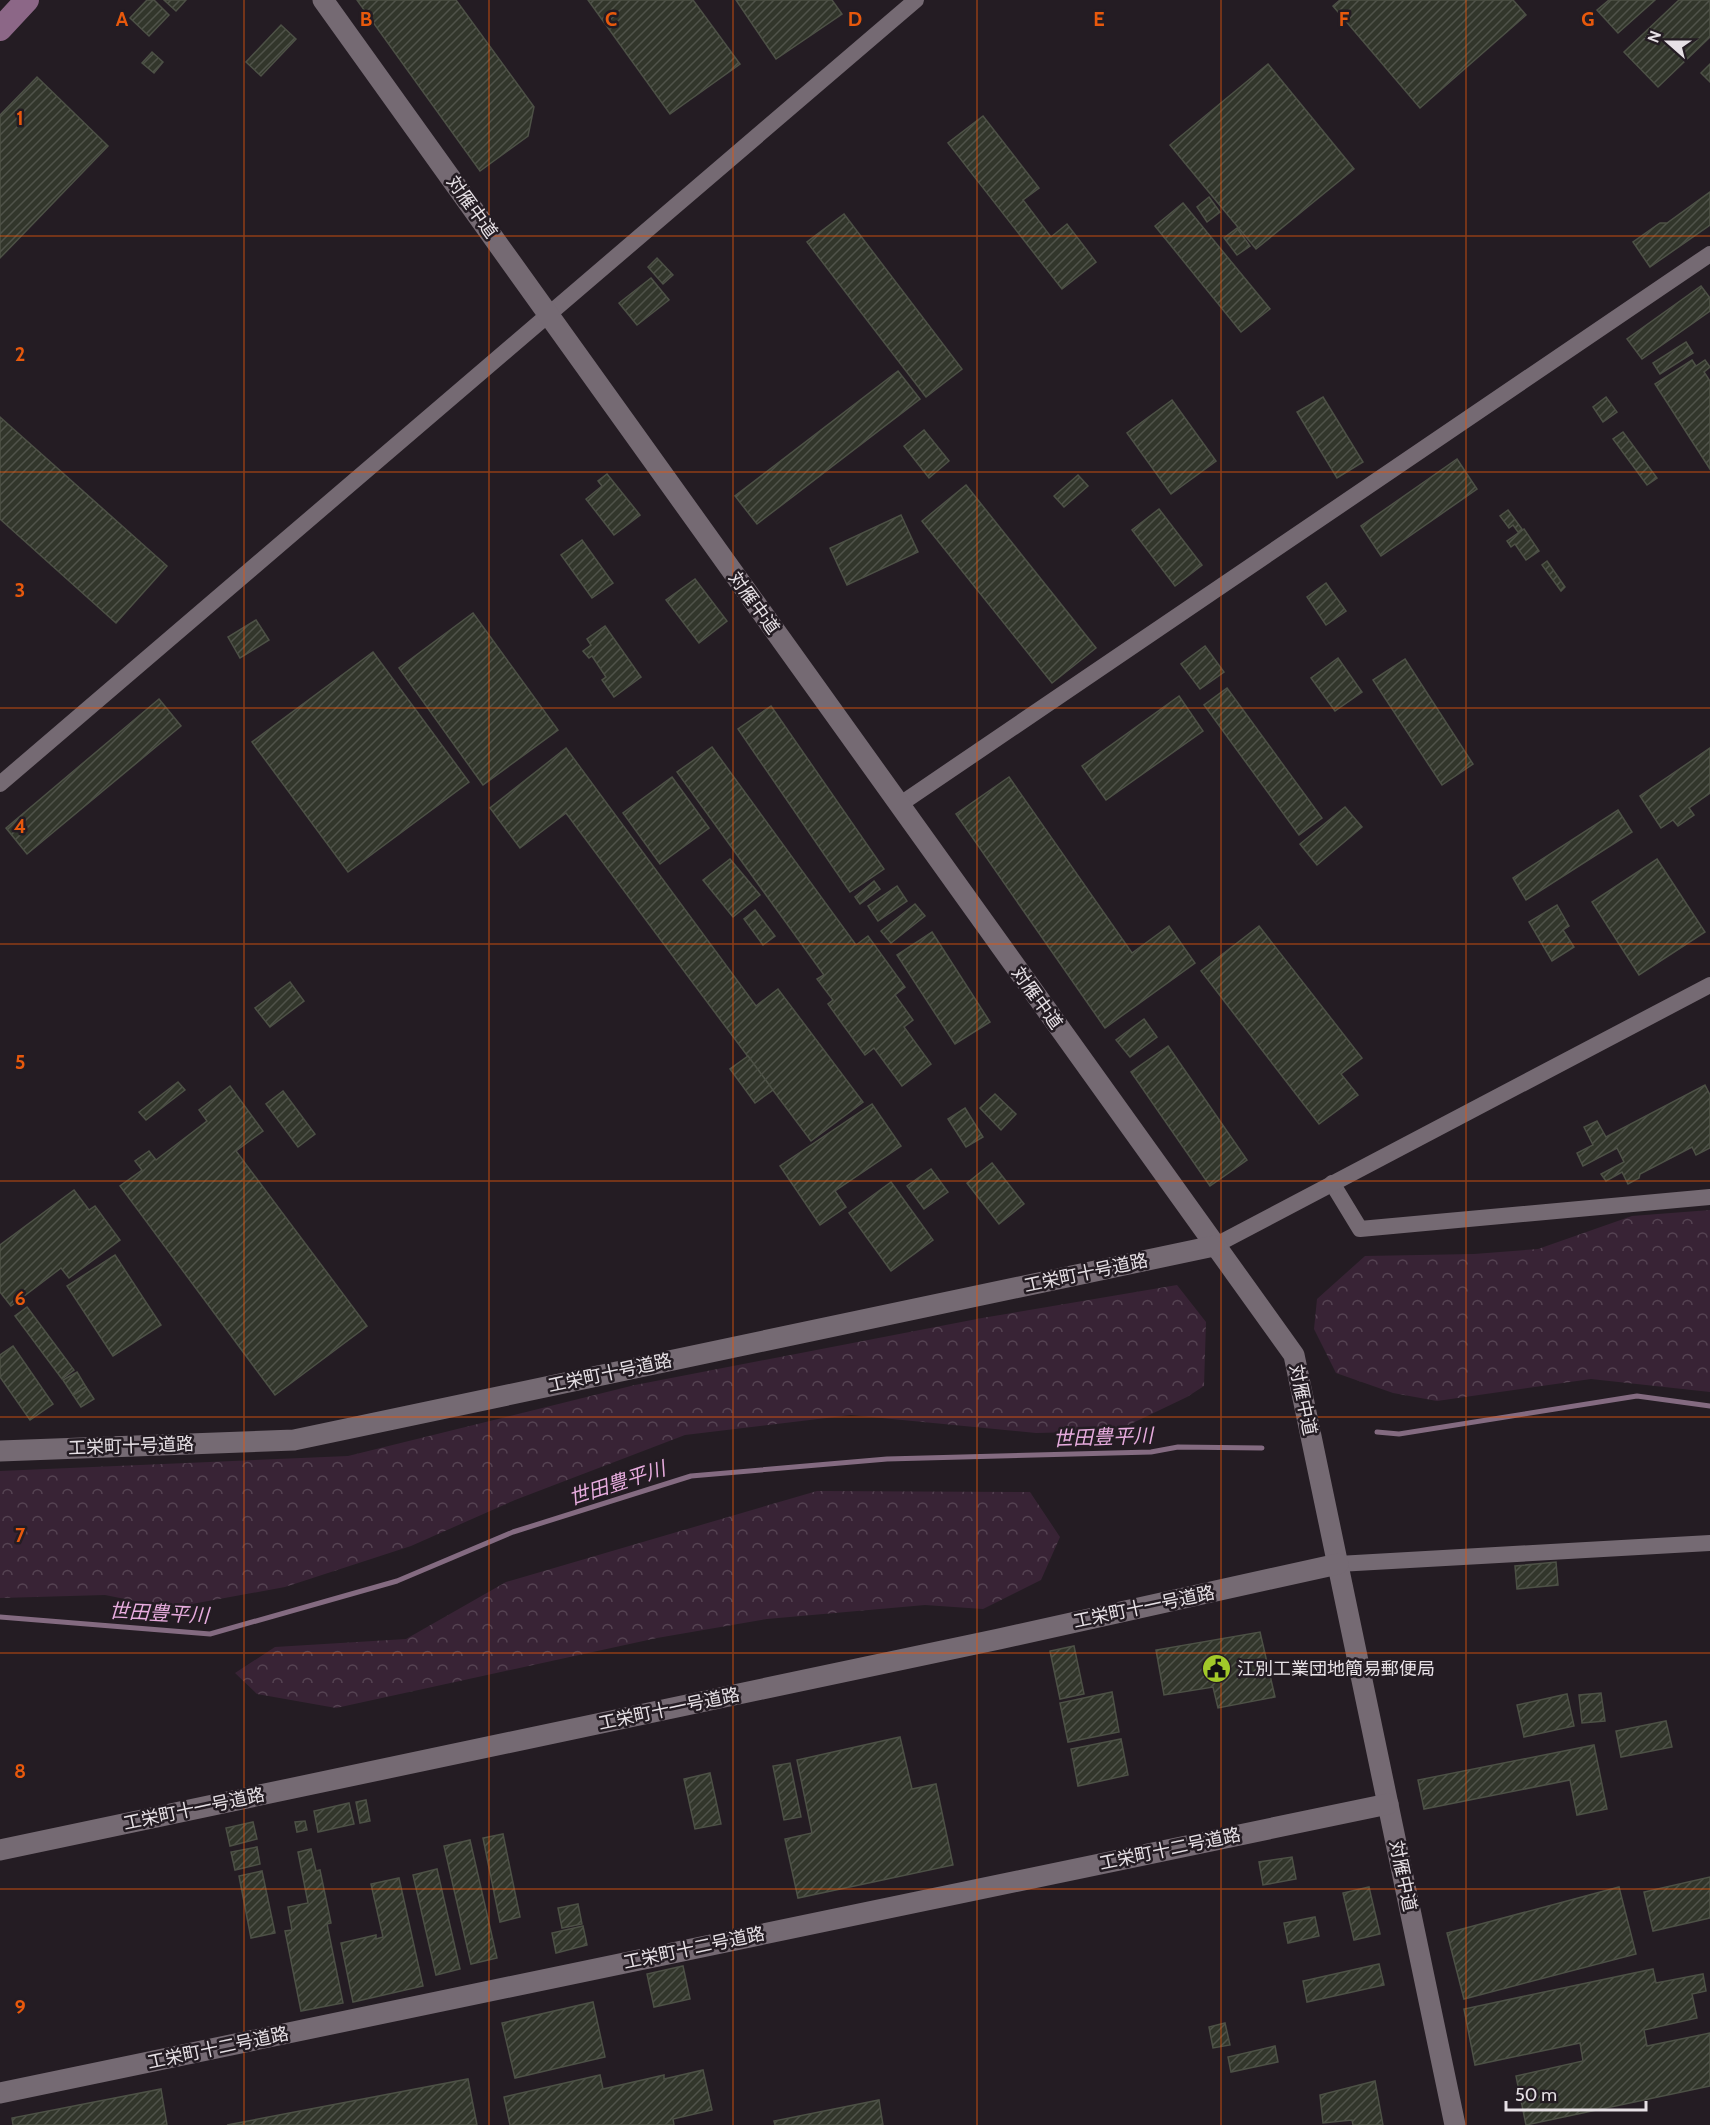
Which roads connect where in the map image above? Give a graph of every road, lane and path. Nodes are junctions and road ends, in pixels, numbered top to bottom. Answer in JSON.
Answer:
{"nodes":[{"id":1,"x":27,"y":0,"type":"edge"},
{"id":2,"x":323,"y":0,"type":"edge"},
{"id":3,"x":916,"y":0,"type":"edge"},
{"id":4,"x":0,"y":29,"type":"edge"},
{"id":5,"x":1710,"y":254,"type":"edge"},
{"id":6,"x":548,"y":314,"type":"junction"},
{"id":7,"x":0,"y":784,"type":"edge"},
{"id":8,"x":899,"y":805,"type":"junction"},
{"id":9,"x":1710,"y":985,"type":"edge"},
{"id":10,"x":1332,"y":1184,"type":"junction"},
{"id":11,"x":1710,"y":1197,"type":"edge"},
{"id":12,"x":1214,"y":1245,"type":"junction"},
{"id":13,"x":0,"y":1451,"type":"edge"},
{"id":14,"x":1710,"y":1543,"type":"edge"},
{"id":15,"x":1338,"y":1564,"type":"junction"},
{"id":16,"x":1388,"y":1804,"type":"junction"},
{"id":17,"x":0,"y":1850,"type":"edge"},
{"id":18,"x":0,"y":2093,"type":"edge"},
{"id":19,"x":1455,"y":2125,"type":"edge"}],
"edges":[{"from":1,"to":4,"type":"main road"},
{"from":2,"to":6,"type":"street","name":"対雁中道"},
{"from":3,"to":6,"type":"street"},
{"from":5,"to":8,"type":"street"},
{"from":6,"to":7,"type":"street"},
{"from":6,"to":8,"type":"street","name":"対雁中道"},
{"from":8,"to":12,"type":"street","name":"対雁中道"},
{"from":9,"to":10,"type":"street"},
{"from":10,"to":11,"type":"street"},
{"from":10,"to":12,"type":"street"},
{"from":12,"to":13,"type":"street","name":"工栄町十号道路"},
{"from":12,"to":15,"type":"street","name":"対雁中道"},
{"from":14,"to":15,"type":"street"},
{"from":15,"to":16,"type":"street","name":"対雁中道"},
{"from":15,"to":17,"type":"street","name":"工栄町十一号道路"},
{"from":16,"to":18,"type":"street","name":"工栄町十二号道路"},
{"from":16,"to":19,"type":"street","name":"対雁中道"}]}
